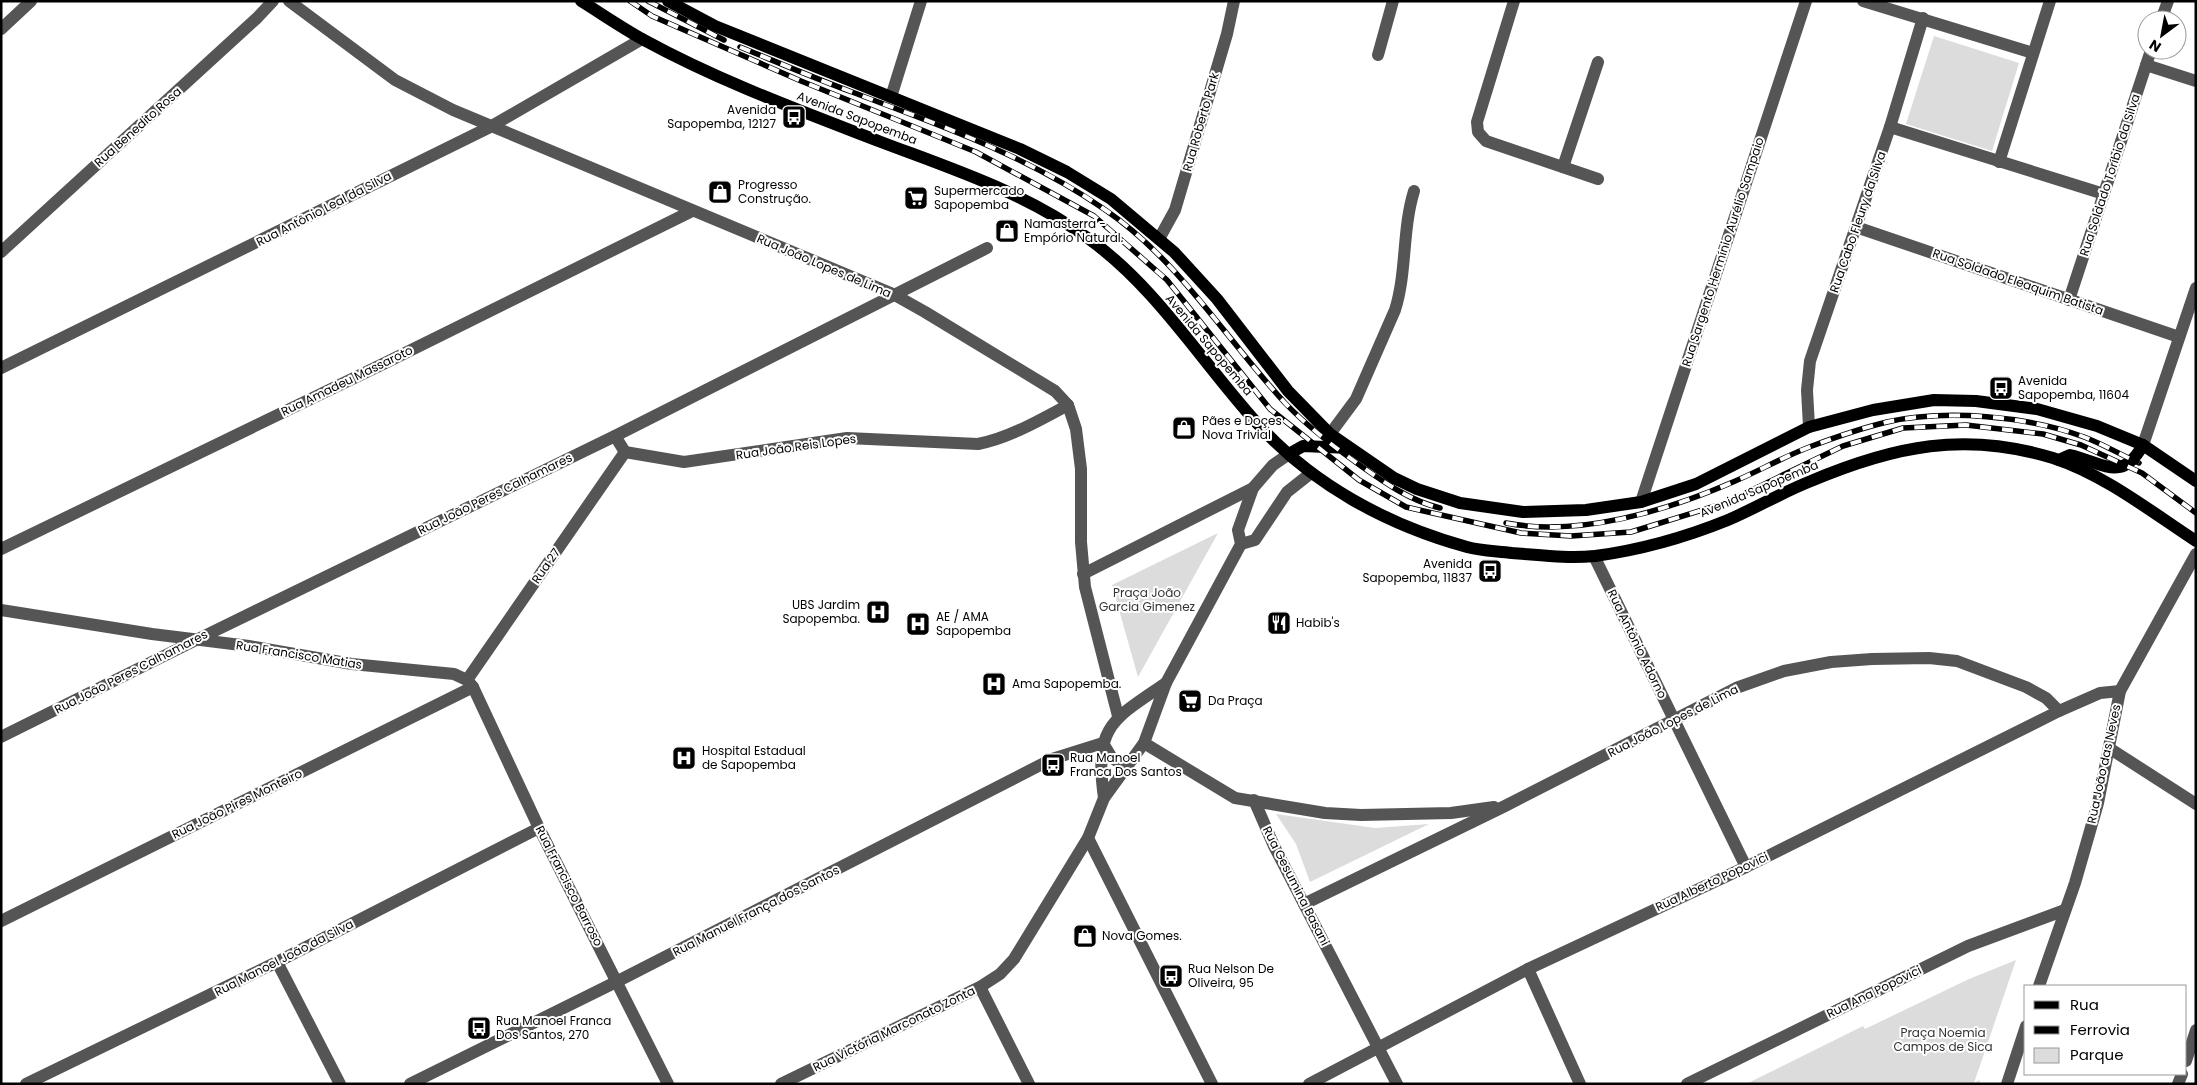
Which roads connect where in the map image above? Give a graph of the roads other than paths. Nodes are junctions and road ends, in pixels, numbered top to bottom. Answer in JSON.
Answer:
{"nodes":[{"id":1,"x":31,"y":1,"type":"edge"},
{"id":2,"x":273,"y":1,"type":"edge"},
{"id":3,"x":289,"y":1,"type":"edge"},
{"id":4,"x":581,"y":1,"type":"edge"},
{"id":5,"x":668,"y":1,"type":"edge"},
{"id":6,"x":921,"y":1,"type":"edge"},
{"id":7,"x":1234,"y":1,"type":"edge"},
{"id":8,"x":1392,"y":1,"type":"edge"},
{"id":9,"x":1514,"y":1,"type":"edge"},
{"id":10,"x":1806,"y":1,"type":"edge"},
{"id":11,"x":1863,"y":1,"type":"edge"},
{"id":12,"x":2050,"y":1,"type":"edge"},
{"id":13,"x":1923,"y":18,"type":"junction"},
{"id":14,"x":1,"y":29,"type":"edge"},
{"id":15,"x":642,"y":39,"type":"junction"},
{"id":16,"x":2033,"y":53,"type":"junction"},
{"id":17,"x":1378,"y":55,"type":"dead end"},
{"id":18,"x":2148,"y":60,"type":"edge"},
{"id":19,"x":1598,"y":62,"type":"dead end"},
{"id":20,"x":2146,"y":65,"type":"junction"},
{"id":21,"x":2196,"y":81,"type":"edge"},
{"id":22,"x":890,"y":97,"type":"junction"},
{"id":23,"x":490,"y":127,"type":"junction"},
{"id":24,"x":1890,"y":127,"type":"junction"},
{"id":25,"x":1999,"y":162,"type":"junction"},
{"id":26,"x":1563,"y":167,"type":"junction"},
{"id":27,"x":1598,"y":179,"type":"dead end"},
{"id":28,"x":1414,"y":191,"type":"dead end"},
{"id":29,"x":2104,"y":194,"type":"junction"},
{"id":30,"x":692,"y":211,"type":"junction"},
{"id":31,"x":1856,"y":227,"type":"junction"},
{"id":32,"x":1159,"y":238,"type":"junction"},
{"id":33,"x":987,"y":248,"type":"dead end"},
{"id":34,"x":1,"y":252,"type":"edge"},
{"id":35,"x":2196,"y":288,"type":"edge"},
{"id":36,"x":893,"y":294,"type":"junction"},
{"id":37,"x":2069,"y":300,"type":"junction"},
{"id":38,"x":2179,"y":338,"type":"junction"},
{"id":39,"x":1,"y":368,"type":"edge"},
{"id":40,"x":1068,"y":405,"type":"junction"},
{"id":41,"x":1809,"y":427,"type":"junction"},
{"id":42,"x":1330,"y":434,"type":"junction"},
{"id":43,"x":615,"y":436,"type":"junction"},
{"id":44,"x":2143,"y":445,"type":"junction"},
{"id":45,"x":1349,"y":448,"type":"junction"},
{"id":46,"x":625,"y":452,"type":"junction"},
{"id":47,"x":1289,"y":454,"type":"junction"},
{"id":48,"x":2059,"y":460,"type":"junction"},
{"id":49,"x":1311,"y":472,"type":"junction"},
{"id":50,"x":2196,"y":481,"type":"edge"},
{"id":51,"x":1253,"y":488,"type":"junction"},
{"id":52,"x":1641,"y":502,"type":"junction"},
{"id":53,"x":2196,"y":541,"type":"edge"},
{"id":54,"x":1241,"y":544,"type":"junction"},
{"id":55,"x":1,"y":549,"type":"edge"},
{"id":56,"x":2196,"y":554,"type":"edge"},
{"id":57,"x":1594,"y":556,"type":"junction"},
{"id":58,"x":1083,"y":574,"type":"junction"},
{"id":59,"x":1,"y":610,"type":"edge"},
{"id":60,"x":196,"y":640,"type":"junction"},
{"id":61,"x":470,"y":683,"type":"junction"},
{"id":62,"x":1166,"y":683,"type":"junction"},
{"id":63,"x":2120,"y":692,"type":"junction"},
{"id":64,"x":2060,"y":711,"type":"junction"},
{"id":65,"x":1118,"y":716,"type":"junction"},
{"id":66,"x":1673,"y":720,"type":"junction"},
{"id":67,"x":1,"y":737,"type":"edge"},
{"id":68,"x":1103,"y":743,"type":"junction"},
{"id":69,"x":1144,"y":743,"type":"junction"},
{"id":70,"x":2109,"y":748,"type":"junction"},
{"id":71,"x":1133,"y":759,"type":"junction"},
{"id":72,"x":1104,"y":798,"type":"junction"},
{"id":73,"x":1254,"y":800,"type":"junction"},
{"id":74,"x":2196,"y":804,"type":"edge"},
{"id":75,"x":1505,"y":806,"type":"junction"},
{"id":76,"x":539,"y":828,"type":"junction"},
{"id":77,"x":1088,"y":838,"type":"junction"},
{"id":78,"x":1746,"y":867,"type":"junction"},
{"id":79,"x":1304,"y":904,"type":"junction"},
{"id":80,"x":2065,"y":910,"type":"junction"},
{"id":81,"x":1,"y":921,"type":"edge"},
{"id":82,"x":277,"y":962,"type":"junction"},
{"id":83,"x":1528,"y":969,"type":"junction"},
{"id":84,"x":618,"y":981,"type":"junction"},
{"id":85,"x":2039,"y":985,"type":"edge"},
{"id":86,"x":980,"y":987,"type":"junction"},
{"id":87,"x":2196,"y":1030,"type":"edge"},
{"id":88,"x":2024,"y":1032,"type":"edge"},
{"id":89,"x":1379,"y":1047,"type":"junction"},
{"id":90,"x":2187,"y":1058,"type":"edge"},
{"id":91,"x":26,"y":1084,"type":"edge"},
{"id":92,"x":340,"y":1084,"type":"edge"},
{"id":93,"x":410,"y":1084,"type":"edge"},
{"id":94,"x":668,"y":1084,"type":"edge"},
{"id":95,"x":781,"y":1084,"type":"edge"},
{"id":96,"x":1029,"y":1084,"type":"edge"},
{"id":97,"x":1212,"y":1084,"type":"edge"},
{"id":98,"x":1309,"y":1084,"type":"edge"},
{"id":99,"x":1397,"y":1084,"type":"edge"},
{"id":100,"x":1580,"y":1084,"type":"edge"},
{"id":101,"x":1687,"y":1084,"type":"edge"},
{"id":102,"x":2007,"y":1084,"type":"edge"}],
"edges":[{"from":1,"to":14,"type":"street"},
{"from":2,"to":34,"type":"street","name":"Rua Benedito Rosa"},
{"from":3,"to":23,"type":"street","name":"Rua João Lopes de Lima"},
{"from":4,"to":15,"type":"main road","name":"Avenida Sapopemba"},
{"from":5,"to":22,"type":"main road"},
{"from":6,"to":22,"type":"street"},
{"from":7,"to":32,"type":"street","name":"Rua Roberto Park"},
{"from":8,"to":17,"type":"street"},
{"from":9,"to":26,"type":"street"},
{"from":10,"to":52,"type":"street","name":"Rua Sargento Hermínio Aurélio Sampaio"},
{"from":11,"to":13,"type":"street"},
{"from":12,"to":16,"type":"street"},
{"from":13,"to":16,"type":"street"},
{"from":13,"to":24,"type":"street","name":"Rua Cabo Fleury da Silva"},
{"from":15,"to":23,"type":"street","name":"Rua Antônio Leal da Silva"},
{"from":15,"to":47,"type":"main road","name":"Avenida Sapopemba"},
{"from":16,"to":25,"type":"street"},
{"from":18,"to":20,"type":"street","name":"Rua Soldado Toríbio da Silva"},
{"from":19,"to":26,"type":"street"},
{"from":20,"to":21,"type":"street"},
{"from":20,"to":29,"type":"street","name":"Rua Soldado Toríbio da Silva"},
{"from":22,"to":32,"type":"main road"},
{"from":23,"to":30,"type":"street","name":"Rua João Lopes de Lima"},
{"from":23,"to":39,"type":"street","name":"Rua Antônio Leal da Silva"},
{"from":24,"to":25,"type":"street"},
{"from":24,"to":31,"type":"street","name":"Rua Cabo Fleury da Silva"},
{"from":25,"to":29,"type":"street"},
{"from":26,"to":27,"type":"street"},
{"from":28,"to":42,"type":"street"},
{"from":29,"to":37,"type":"street","name":"Rua Soldado Toríbio da Silva"},
{"from":30,"to":36,"type":"street","name":"Rua João Lopes de Lima"},
{"from":30,"to":55,"type":"street","name":"Rua Amadeu Massaroto"},
{"from":31,"to":37,"type":"street","name":"Rua Soldado Eleaquim Batista"},
{"from":31,"to":41,"type":"street","name":"Rua Cabo Fleury da Silva"},
{"from":32,"to":42,"type":"main road"},
{"from":33,"to":36,"type":"street","name":"Rua João Peres Calhamares"},
{"from":35,"to":38,"type":"street"},
{"from":36,"to":40,"type":"street","name":"Rua João Lopes de Lima"},
{"from":36,"to":43,"type":"street","name":"Rua João Peres Calhamares"},
{"from":37,"to":38,"type":"street","name":"Rua Soldado Eleaquim Batista"},
{"from":38,"to":44,"type":"street"},
{"from":40,"to":46,"type":"street","name":"Rua João Reis Lopes"},
{"from":40,"to":58,"type":"street","name":"Rua João Lopes de Lima"},
{"from":41,"to":44,"type":"main road"},
{"from":41,"to":52,"type":"main road"},
{"from":42,"to":45,"type":"main road"},
{"from":43,"to":46,"type":"street"},
{"from":43,"to":60,"type":"street","name":"Rua João Peres Calhamares"},
{"from":44,"to":48,"type":"main road"},
{"from":44,"to":50,"type":"main road"},
{"from":45,"to":47,"type":"main road"},
{"from":45,"to":52,"type":"main road"},
{"from":46,"to":61,"type":"street","name":"Rua 27"},
{"from":47,"to":49,"type":"main road","name":"Avenida Sapopemba"},
{"from":47,"to":51,"type":"street"},
{"from":48,"to":53,"type":"main road","name":"Avenida Sapopemba"},
{"from":48,"to":57,"type":"main road","name":"Avenida Sapopemba"},
{"from":49,"to":54,"type":"street"},
{"from":49,"to":57,"type":"main road","name":"Avenida Sapopemba"},
{"from":51,"to":54,"type":"street"},
{"from":51,"to":58,"type":"street"},
{"from":54,"to":62,"type":"street"},
{"from":56,"to":63,"type":"street","name":"Rua João das Neves"},
{"from":57,"to":66,"type":"street","name":"Rua Antônio Adorno"},
{"from":58,"to":65,"type":"street","name":"Rua João Lopes de Lima"},
{"from":59,"to":60,"type":"street","name":"Rua Francisco Matias"},
{"from":60,"to":61,"type":"street","name":"Rua Francisco Matias"},
{"from":60,"to":67,"type":"street","name":"Rua João Peres Calhamares"},
{"from":61,"to":76,"type":"street","name":"Rua Francisco Barroso"},
{"from":61,"to":81,"type":"street","name":"Rua João Pires Monteiro"},
{"from":62,"to":65,"type":"street"},
{"from":62,"to":69,"type":"street"},
{"from":63,"to":64,"type":"street","name":"Rua Alberto Popovici"},
{"from":63,"to":70,"type":"street","name":"Rua João das Neves"},
{"from":64,"to":66,"type":"street","name":"Rua João Lopes de Lima"},
{"from":64,"to":78,"type":"street","name":"Rua Alberto Popovici"},
{"from":65,"to":68,"type":"street"},
{"from":66,"to":75,"type":"street","name":"Rua João Lopes de Lima"},
{"from":66,"to":78,"type":"street","name":"Rua Antônio Adorno"},
{"from":68,"to":71,"type":"street"},
{"from":68,"to":72,"type":"street"},
{"from":68,"to":84,"type":"street","name":"Rua Manuel França dos Santos"},
{"from":69,"to":71,"type":"street"},
{"from":69,"to":73,"type":"street"},
{"from":70,"to":74,"type":"street"},
{"from":70,"to":80,"type":"street","name":"Rua João das Neves"},
{"from":71,"to":72,"type":"street"},
{"from":72,"to":77,"type":"street","name":"Rua Victória Marconato Zonta"},
{"from":73,"to":75,"type":"street"},
{"from":73,"to":79,"type":"street","name":"Rua Gesumina Basani"},
{"from":75,"to":79,"type":"street","name":"Rua João Lopes de Lima"},
{"from":76,"to":82,"type":"street","name":"Rua Manoel João da Silva"},
{"from":76,"to":84,"type":"street","name":"Rua Francisco Barroso"},
{"from":77,"to":86,"type":"street","name":"Rua Victória Marconato Zonta"},
{"from":77,"to":97,"type":"street"},
{"from":78,"to":83,"type":"street","name":"Rua Alberto Popovici"},
{"from":79,"to":89,"type":"street","name":"Rua Gesumina Basani"},
{"from":80,"to":85,"type":"street","name":"Rua João das Neves"},
{"from":80,"to":101,"type":"street","name":"Rua Ana Popovici"},
{"from":82,"to":91,"type":"street","name":"Rua Manoel João da Silva"},
{"from":82,"to":92,"type":"street"},
{"from":83,"to":89,"type":"street","name":"Rua Alberto Popovici"},
{"from":83,"to":100,"type":"street"},
{"from":84,"to":93,"type":"street","name":"Rua Manuel França dos Santos"},
{"from":84,"to":94,"type":"street","name":"Rua Francisco Barroso"},
{"from":86,"to":95,"type":"street","name":"Rua Victória Marconato Zonta"},
{"from":86,"to":96,"type":"street"},
{"from":87,"to":90,"type":"street"},
{"from":88,"to":102,"type":"street"},
{"from":89,"to":98,"type":"street","name":"Rua Alberto Popovici"},
{"from":89,"to":99,"type":"street","name":"Rua Gesumina Basani"}]}
